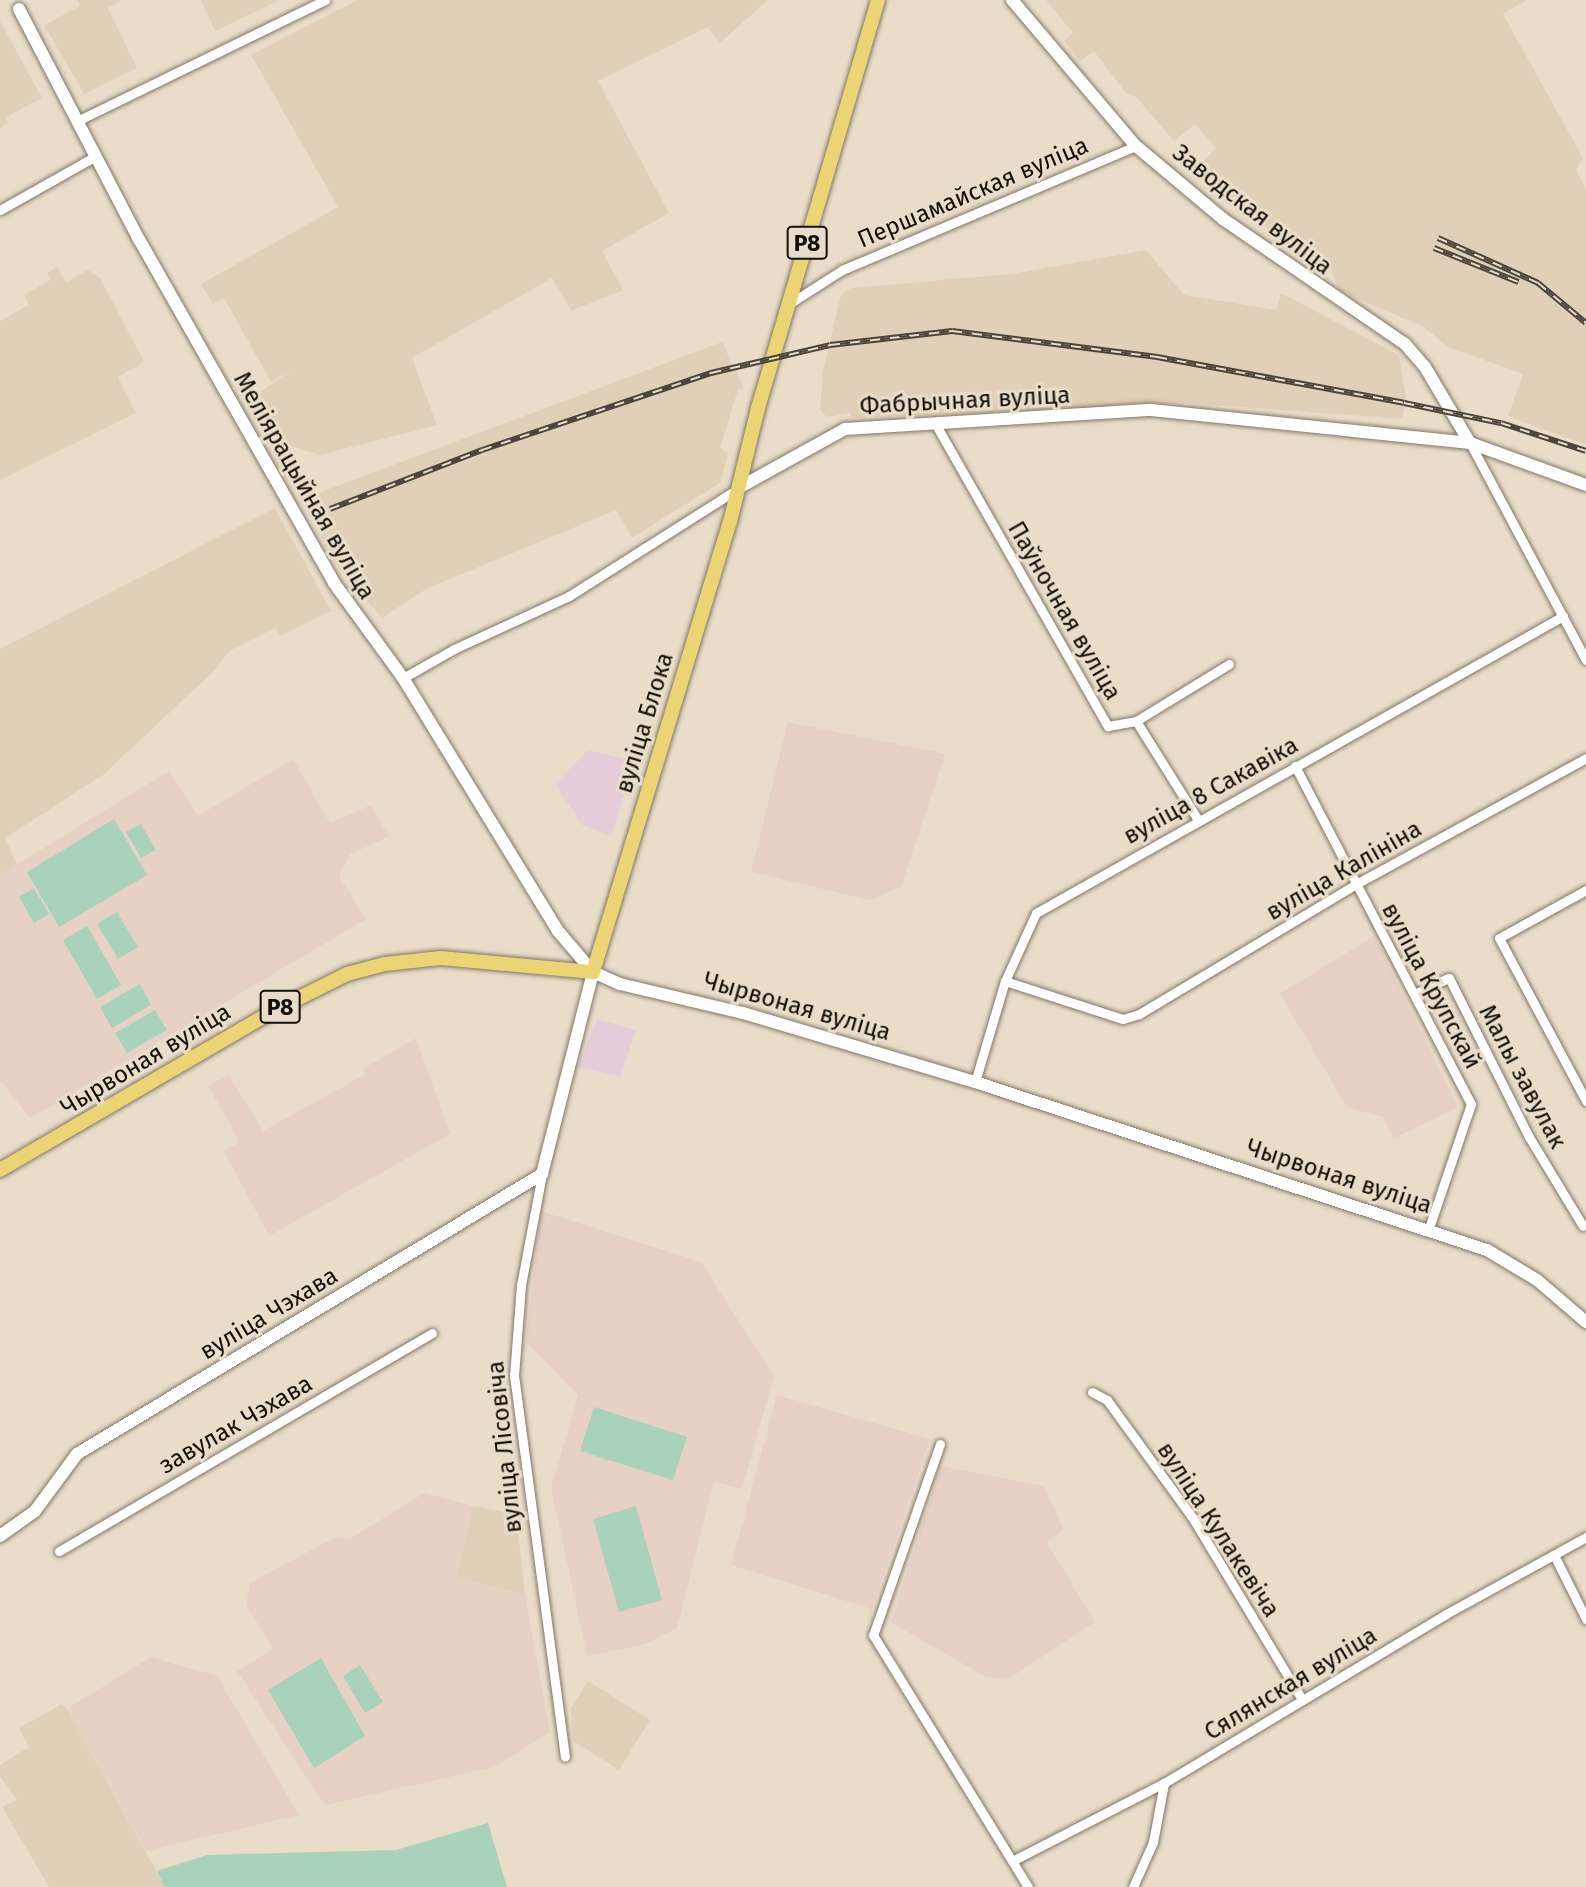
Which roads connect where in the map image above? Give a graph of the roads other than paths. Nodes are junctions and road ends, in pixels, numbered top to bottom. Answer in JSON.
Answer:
{"nodes":[{"id":1,"x":325,"y":0,"type":"edge"},
{"id":2,"x":878,"y":0,"type":"edge"},
{"id":3,"x":1012,"y":0,"type":"edge"},
{"id":4,"x":17,"y":4,"type":"edge"},
{"id":5,"x":79,"y":120,"type":"junction"},
{"id":6,"x":1136,"y":146,"type":"junction"},
{"id":7,"x":96,"y":156,"type":"junction"},
{"id":8,"x":0,"y":210,"type":"edge"},
{"id":9,"x":792,"y":302,"type":"junction"},
{"id":10,"x":936,"y":425,"type":"junction"},
{"id":11,"x":1470,"y":443,"type":"junction"},
{"id":12,"x":1586,"y":485,"type":"edge"},
{"id":13,"x":740,"y":487,"type":"junction"},
{"id":14,"x":1563,"y":616,"type":"junction"},
{"id":15,"x":1586,"y":660,"type":"edge"},
{"id":16,"x":1229,"y":664,"type":"dead end"},
{"id":17,"x":403,"y":678,"type":"junction"},
{"id":18,"x":1136,"y":721,"type":"junction"},
{"id":19,"x":1586,"y":758,"type":"edge"},
{"id":20,"x":1296,"y":766,"type":"junction"},
{"id":21,"x":1198,"y":820,"type":"junction"},
{"id":22,"x":1356,"y":884,"type":"junction"},
{"id":23,"x":1586,"y":890,"type":"edge"},
{"id":24,"x":593,"y":972,"type":"junction"},
{"id":25,"x":1005,"y":981,"type":"junction"},
{"id":26,"x":1414,"y":994,"type":"junction"},
{"id":27,"x":975,"y":1082,"type":"junction"},
{"id":28,"x":1586,"y":1101,"type":"edge"},
{"id":29,"x":0,"y":1170,"type":"edge"},
{"id":30,"x":542,"y":1174,"type":"junction"},
{"id":31,"x":1583,"y":1226,"type":"dead end"},
{"id":32,"x":1428,"y":1231,"type":"junction"},
{"id":33,"x":1586,"y":1322,"type":"edge"},
{"id":34,"x":432,"y":1333,"type":"dead end"},
{"id":35,"x":1091,"y":1392,"type":"dead end"},
{"id":36,"x":940,"y":1444,"type":"dead end"},
{"id":37,"x":0,"y":1536,"type":"edge"},
{"id":38,"x":1586,"y":1537,"type":"edge"},
{"id":39,"x":59,"y":1551,"type":"dead end"},
{"id":40,"x":1554,"y":1555,"type":"junction"},
{"id":41,"x":1586,"y":1619,"type":"edge"},
{"id":42,"x":1302,"y":1699,"type":"junction"},
{"id":43,"x":565,"y":1757,"type":"dead end"},
{"id":44,"x":1164,"y":1783,"type":"junction"},
{"id":45,"x":1014,"y":1860,"type":"junction"},
{"id":46,"x":1028,"y":1887,"type":"edge"},
{"id":47,"x":1133,"y":1887,"type":"edge"}],
"edges":[{"from":1,"to":5,"type":"street"},
{"from":2,"to":9,"type":"main road","number":"Р8"},
{"from":3,"to":6,"type":"street","name":"Заводская вуліца"},
{"from":4,"to":5,"type":"street","name":"Меліярацыйная вуліца"},
{"from":5,"to":7,"type":"street","name":"Меліярацыйная вуліца"},
{"from":6,"to":9,"type":"street","name":"Першамайская вуліца"},
{"from":6,"to":11,"type":"street","name":"Заводская вуліца"},
{"from":7,"to":8,"type":"street"},
{"from":7,"to":17,"type":"street","name":"Меліярацыйная вуліца"},
{"from":9,"to":13,"type":"main road","number":"Р8"},
{"from":10,"to":11,"type":"street","name":"Фабрычная вуліца"},
{"from":10,"to":13,"type":"street","name":"Фабрычная вуліца"},
{"from":10,"to":18,"type":"street","name":"Паўночная вуліца"},
{"from":11,"to":12,"type":"street","name":"Фабрычная вуліца"},
{"from":11,"to":14,"type":"street"},
{"from":13,"to":17,"type":"street","name":"Фабрычная вуліца"},
{"from":13,"to":24,"type":"main road","name":"вуліца Блока","number":"Р8"},
{"from":14,"to":15,"type":"street"},
{"from":14,"to":20,"type":"street","name":"вуліца 8 Сакавіка"},
{"from":16,"to":18,"type":"street"},
{"from":17,"to":24,"type":"street","name":"Меліярацыйная вуліца"},
{"from":18,"to":21,"type":"street","name":"Паўночная вуліца"},
{"from":19,"to":22,"type":"street","name":"вуліца Калініна"},
{"from":20,"to":21,"type":"street","name":"вуліца 8 Сакавіка"},
{"from":20,"to":22,"type":"street","name":"вуліца Крупскай"},
{"from":21,"to":25,"type":"street","name":"вуліца 8 Сакавіка"},
{"from":22,"to":25,"type":"street","name":"вуліца Калініна"},
{"from":22,"to":26,"type":"street","name":"вуліца Крупскай"},
{"from":23,"to":28,"type":"street"},
{"from":24,"to":27,"type":"street","name":"Чырвоная вуліца"},
{"from":24,"to":29,"type":"main road","name":"Чырвоная вуліца","number":"Р8"},
{"from":24,"to":30,"type":"street","name":"вуліца Лісовіча"},
{"from":25,"to":27,"type":"street","name":"вуліца 8 Сакавіка"},
{"from":26,"to":31,"type":"street","name":"Малы завулак"},
{"from":26,"to":32,"type":"street","name":"вуліца Крупскай"},
{"from":27,"to":32,"type":"street","name":"Чырвоная вуліца"},
{"from":30,"to":37,"type":"street","name":"вуліца Чэхава"},
{"from":30,"to":43,"type":"street","name":"вуліца Лісовіча"},
{"from":32,"to":33,"type":"street","name":"Чырвоная вуліца"},
{"from":34,"to":39,"type":"street","name":"завулак Чэхава"},
{"from":35,"to":42,"type":"street","name":"вуліца Кулакевіча"},
{"from":36,"to":45,"type":"street"},
{"from":38,"to":40,"type":"street","name":"Сялянская вуліца"},
{"from":40,"to":41,"type":"street"},
{"from":40,"to":42,"type":"street","name":"Сялянская вуліца"},
{"from":42,"to":44,"type":"street","name":"Сялянская вуліца"},
{"from":44,"to":45,"type":"street","name":"Сялянская вуліца"},
{"from":44,"to":47,"type":"street"},
{"from":45,"to":46,"type":"street"}]}
